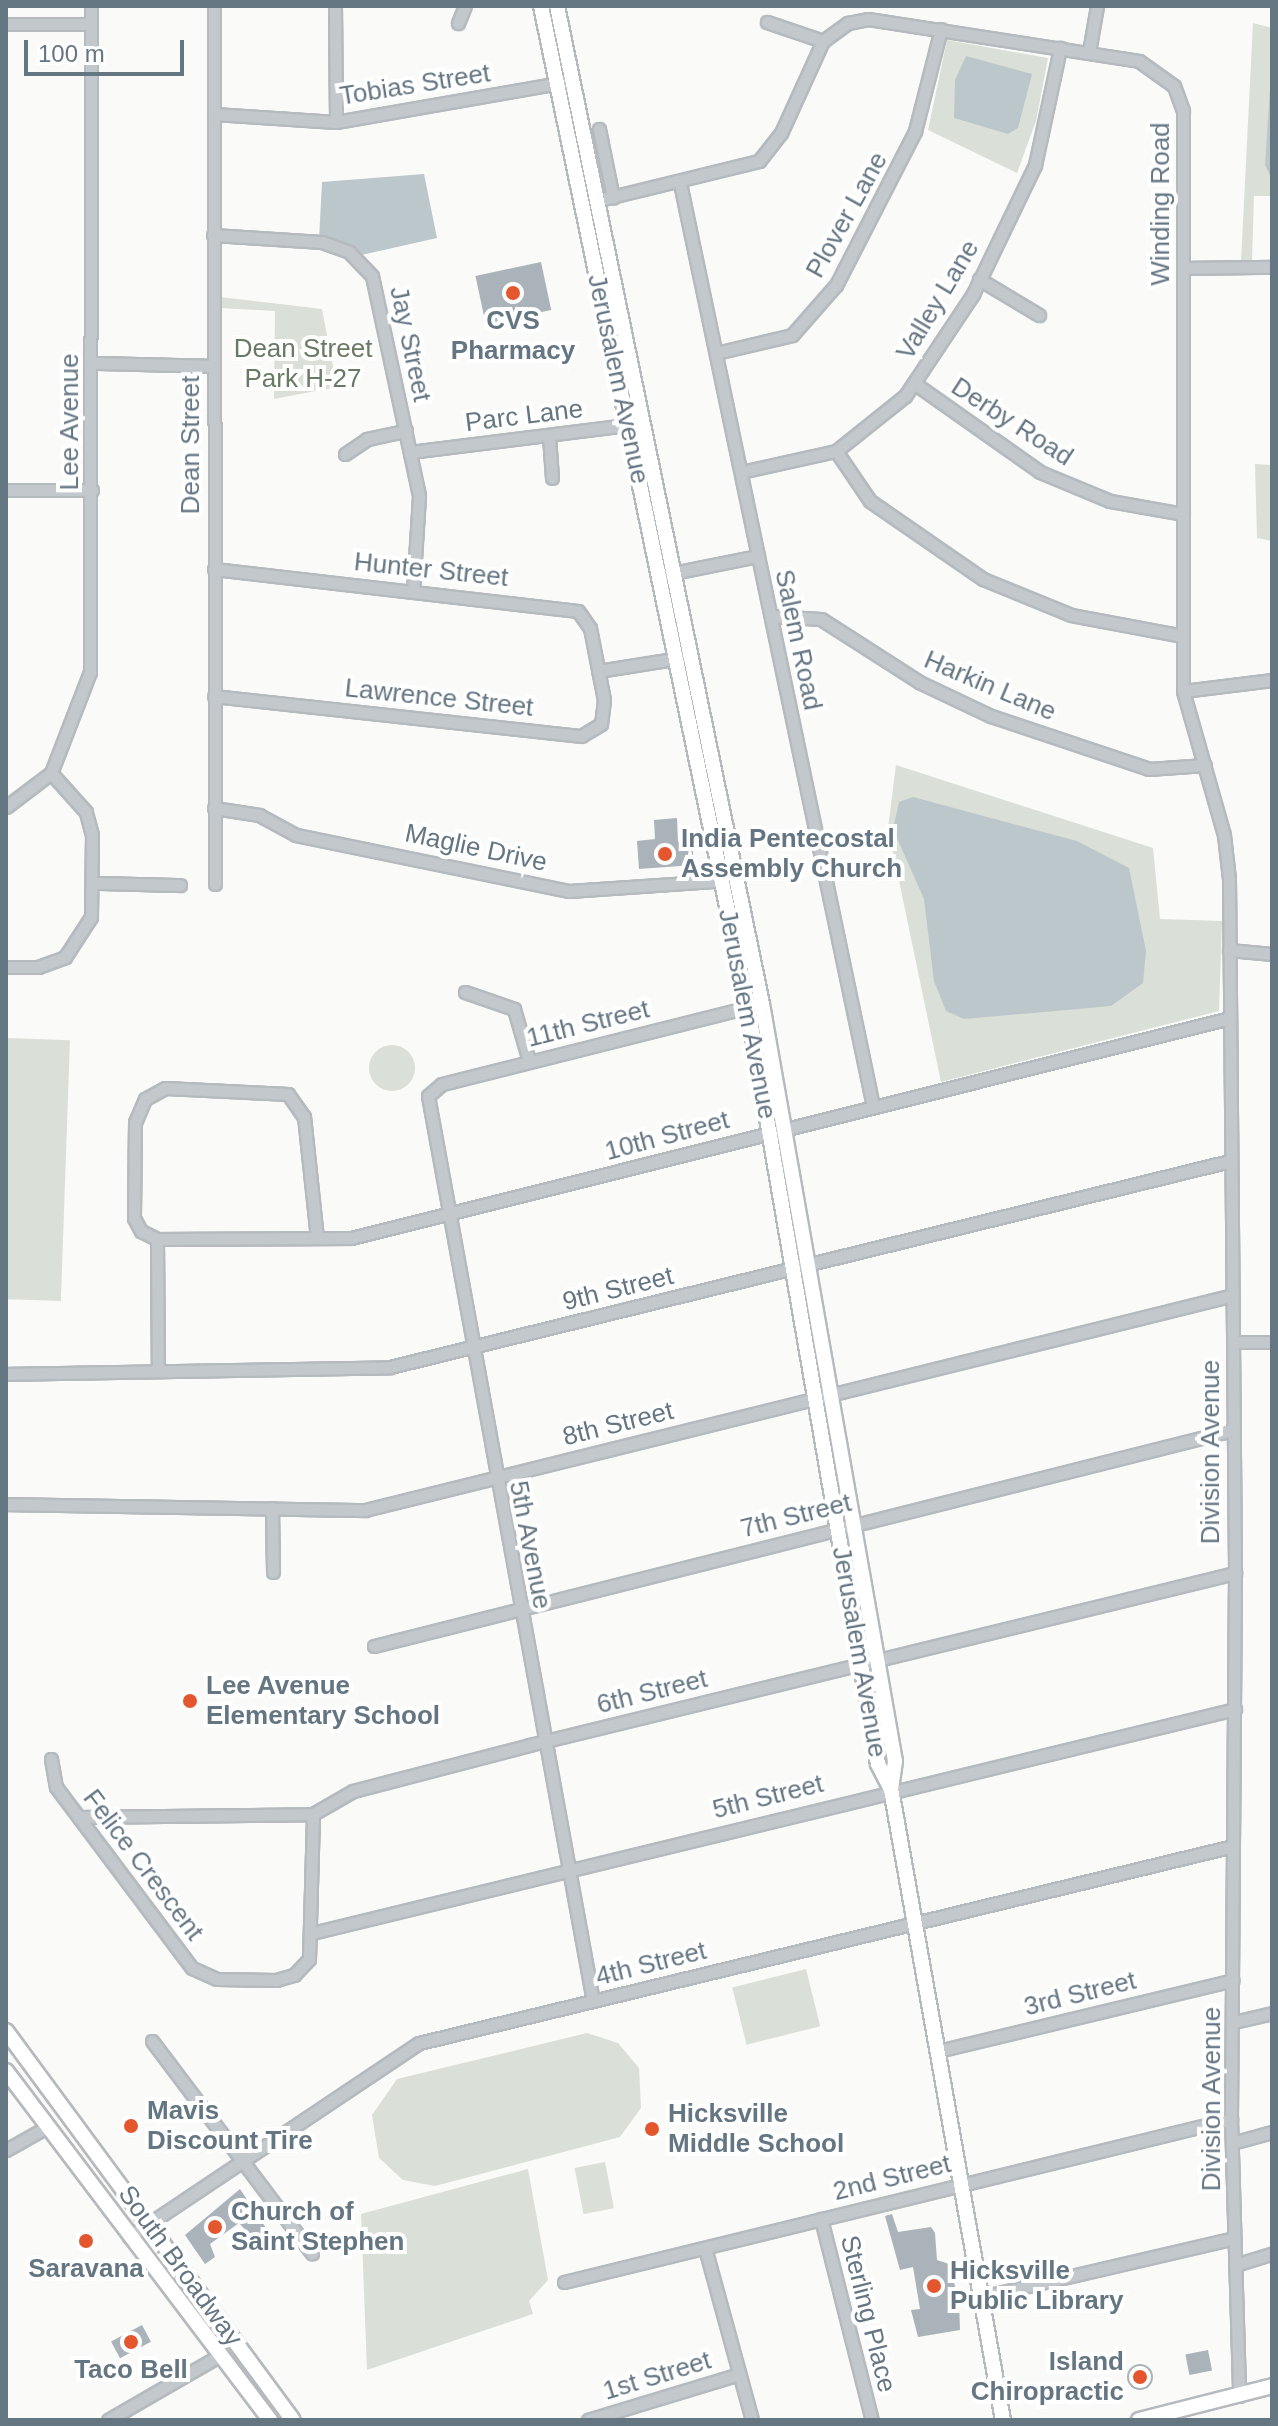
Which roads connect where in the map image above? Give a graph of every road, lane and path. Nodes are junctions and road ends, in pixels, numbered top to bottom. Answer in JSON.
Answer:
{"nodes":[{"id":1,"x":91,"y":6,"type":"edge"},
{"id":2,"x":214,"y":6,"type":"edge"},
{"id":3,"x":335,"y":6,"type":"edge"},
{"id":4,"x":465,"y":6,"type":"edge"},
{"id":5,"x":541,"y":6,"type":"edge"},
{"id":6,"x":557,"y":6,"type":"edge"},
{"id":7,"x":1097,"y":6,"type":"edge"},
{"id":8,"x":767,"y":22,"type":"dead end"},
{"id":9,"x":458,"y":23,"type":"dead end"},
{"id":10,"x":6,"y":24,"type":"edge"},
{"id":11,"x":91,"y":24,"type":"junction"},
{"id":12,"x":941,"y":29,"type":"junction"},
{"id":13,"x":823,"y":41,"type":"junction"},
{"id":14,"x":1060,"y":48,"type":"junction"},
{"id":15,"x":1089,"y":52,"type":"junction"},
{"id":16,"x":573,"y":80,"type":"junction"},
{"id":17,"x":557,"y":83,"type":"junction"},
{"id":18,"x":214,"y":114,"type":"junction"},
{"id":19,"x":336,"y":122,"type":"junction"},
{"id":20,"x":599,"y":129,"type":"dead end"},
{"id":21,"x":680,"y":183,"type":"junction"},
{"id":22,"x":606,"y":199,"type":"junction"},
{"id":23,"x":213,"y":235,"type":"junction"},
{"id":24,"x":1272,"y":267,"type":"edge"},
{"id":25,"x":1184,"y":268,"type":"junction"},
{"id":26,"x":979,"y":279,"type":"junction"},
{"id":27,"x":1039,"y":315,"type":"dead end"},
{"id":28,"x":716,"y":353,"type":"junction"},
{"id":29,"x":93,"y":363,"type":"junction"},
{"id":30,"x":213,"y":366,"type":"junction"},
{"id":31,"x":914,"y":383,"type":"junction"},
{"id":32,"x":644,"y":423,"type":"junction"},
{"id":33,"x":628,"y":425,"type":"junction"},
{"id":34,"x":406,"y":431,"type":"junction"},
{"id":35,"x":549,"y":436,"type":"junction"},
{"id":36,"x":836,"y":451,"type":"junction"},
{"id":37,"x":410,"y":452,"type":"junction"},
{"id":38,"x":345,"y":454,"type":"dead end"},
{"id":39,"x":741,"y":472,"type":"junction"},
{"id":40,"x":552,"y":478,"type":"dead end"},
{"id":41,"x":6,"y":490,"type":"edge"},
{"id":42,"x":92,"y":490,"type":"junction"},
{"id":43,"x":1183,"y":514,"type":"junction"},
{"id":44,"x":758,"y":556,"type":"junction"},
{"id":45,"x":214,"y":569,"type":"junction"},
{"id":46,"x":666,"y":575,"type":"junction"},
{"id":47,"x":413,"y":591,"type":"junction"},
{"id":48,"x":771,"y":616,"type":"junction"},
{"id":49,"x":1183,"y":636,"type":"junction"},
{"id":50,"x":684,"y":658,"type":"junction"},
{"id":51,"x":598,"y":671,"type":"junction"},
{"id":52,"x":1272,"y":680,"type":"edge"},
{"id":53,"x":1183,"y":691,"type":"junction"},
{"id":54,"x":214,"y":696,"type":"junction"},
{"id":55,"x":1205,"y":765,"type":"junction"},
{"id":56,"x":51,"y":773,"type":"junction"},
{"id":57,"x":6,"y":807,"type":"edge"},
{"id":58,"x":214,"y":808,"type":"junction"},
{"id":59,"x":729,"y":880,"type":"junction"},
{"id":60,"x":96,"y":883,"type":"junction"},
{"id":61,"x":215,"y":884,"type":"dead end"},
{"id":62,"x":180,"y":885,"type":"dead end"},
{"id":63,"x":1229,"y":950,"type":"junction"},
{"id":64,"x":1272,"y":954,"type":"edge"},
{"id":65,"x":6,"y":967,"type":"edge"},
{"id":66,"x":465,"y":992,"type":"dead end"},
{"id":67,"x":755,"y":1006,"type":"junction"},
{"id":68,"x":1230,"y":1018,"type":"junction"},
{"id":69,"x":529,"y":1061,"type":"junction"},
{"id":70,"x":428,"y":1096,"type":"joint"},
{"id":71,"x":873,"y":1106,"type":"junction"},
{"id":72,"x":777,"y":1130,"type":"junction"},
{"id":73,"x":1230,"y":1161,"type":"junction"},
{"id":74,"x":448,"y":1216,"type":"junction"},
{"id":75,"x":317,"y":1238,"type":"junction"},
{"id":76,"x":157,"y":1239,"type":"junction"},
{"id":77,"x":810,"y":1264,"type":"junction"},
{"id":78,"x":791,"y":1268,"type":"junction"},
{"id":79,"x":1230,"y":1296,"type":"junction"},
{"id":80,"x":1233,"y":1342,"type":"junction"},
{"id":81,"x":1272,"y":1342,"type":"edge"},
{"id":82,"x":471,"y":1348,"type":"junction"},
{"id":83,"x":158,"y":1371,"type":"junction"},
{"id":84,"x":6,"y":1374,"type":"edge"},
{"id":85,"x":831,"y":1395,"type":"junction"},
{"id":86,"x":814,"y":1399,"type":"junction"},
{"id":87,"x":1229,"y":1431,"type":"junction"},
{"id":88,"x":495,"y":1477,"type":"junction"},
{"id":89,"x":6,"y":1504,"type":"edge"},
{"id":90,"x":272,"y":1508,"type":"junction"},
{"id":91,"x":852,"y":1525,"type":"junction"},
{"id":92,"x":837,"y":1529,"type":"junction"},
{"id":93,"x":273,"y":1572,"type":"dead end"},
{"id":94,"x":1235,"y":1573,"type":"junction"},
{"id":95,"x":520,"y":1609,"type":"junction"},
{"id":96,"x":374,"y":1646,"type":"dead end"},
{"id":97,"x":877,"y":1660,"type":"junction"},
{"id":98,"x":861,"y":1664,"type":"junction"},
{"id":99,"x":1235,"y":1709,"type":"junction"},
{"id":100,"x":545,"y":1741,"type":"junction"},
{"id":101,"x":51,"y":1759,"type":"dead end"},
{"id":102,"x":891,"y":1789,"type":"junction"},
{"id":103,"x":313,"y":1814,"type":"junction"},
{"id":104,"x":79,"y":1817,"type":"junction"},
{"id":105,"x":1233,"y":1846,"type":"junction"},
{"id":106,"x":568,"y":1869,"type":"junction"},
{"id":107,"x":915,"y":1922,"type":"junction"},
{"id":108,"x":312,"y":1933,"type":"junction"},
{"id":109,"x":1233,"y":1980,"type":"junction"},
{"id":110,"x":593,"y":2001,"type":"junction"},
{"id":111,"x":1272,"y":2013,"type":"edge"},
{"id":112,"x":1234,"y":2022,"type":"junction"},
{"id":113,"x":6,"y":2031,"type":"edge"},
{"id":114,"x":152,"y":2041,"type":"dead end"},
{"id":115,"x":938,"y":2051,"type":"junction"},
{"id":116,"x":6,"y":2071,"type":"edge"},
{"id":117,"x":1231,"y":2119,"type":"junction"},
{"id":118,"x":47,"y":2127,"type":"junction"},
{"id":119,"x":1272,"y":2132,"type":"edge"},
{"id":120,"x":1232,"y":2143,"type":"junction"},
{"id":121,"x":6,"y":2150,"type":"edge"},
{"id":122,"x":245,"y":2160,"type":"junction"},
{"id":123,"x":962,"y":2183,"type":"junction"},
{"id":124,"x":821,"y":2219,"type":"junction"},
{"id":125,"x":149,"y":2223,"type":"junction"},
{"id":126,"x":129,"y":2237,"type":"junction"},
{"id":127,"x":1234,"y":2238,"type":"junction"},
{"id":128,"x":705,"y":2248,"type":"junction"},
{"id":129,"x":312,"y":2253,"type":"dead end"},
{"id":130,"x":1272,"y":2254,"type":"edge"},
{"id":131,"x":1235,"y":2265,"type":"junction"},
{"id":132,"x":564,"y":2282,"type":"dead end"},
{"id":133,"x":981,"y":2297,"type":"junction"},
{"id":134,"x":217,"y":2357,"type":"junction"},
{"id":135,"x":739,"y":2374,"type":"junction"},
{"id":136,"x":1272,"y":2386,"type":"edge"},
{"id":137,"x":1239,"y":2396,"type":"junction"},
{"id":138,"x":1160,"y":2418,"type":"edge"},
{"id":139,"x":108,"y":2420,"type":"edge"},
{"id":140,"x":270,"y":2420,"type":"edge"},
{"id":141,"x":293,"y":2420,"type":"edge"},
{"id":142,"x":588,"y":2420,"type":"edge"},
{"id":143,"x":752,"y":2420,"type":"edge"},
{"id":144,"x":872,"y":2420,"type":"edge"},
{"id":145,"x":1003,"y":2420,"type":"edge"},
{"id":146,"x":1139,"y":2420,"type":"edge"}],
"edges":[{"from":1,"to":11,"type":"street","name":"Lee Avenue"},
{"from":2,"to":18,"type":"street","name":"Dean Street"},
{"from":3,"to":19,"type":"street"},
{"from":4,"to":9,"type":"street"},
{"from":5,"to":17,"type":"main road","name":"Jerusalem Avenue"},
{"from":6,"to":16,"type":"main road","name":"Jerusalem Avenue"},
{"from":7,"to":15,"type":"street"},
{"from":8,"to":13,"type":"street"},
{"from":10,"to":11,"type":"street"},
{"from":11,"to":29,"type":"street","name":"Lee Avenue"},
{"from":12,"to":13,"type":"street","name":"Winding Road"},
{"from":12,"to":14,"type":"street","name":"Winding Road"},
{"from":12,"to":28,"type":"street","name":"Plover Lane"},
{"from":13,"to":21,"type":"street"},
{"from":14,"to":15,"type":"street","name":"Winding Road"},
{"from":14,"to":26,"type":"street","name":"Valley Lane"},
{"from":15,"to":25,"type":"street","name":"Winding Road"},
{"from":16,"to":17,"type":"street","name":"Tobias Street"},
{"from":16,"to":22,"type":"main road","name":"Jerusalem Avenue"},
{"from":17,"to":19,"type":"street","name":"Tobias Street"},
{"from":17,"to":33,"type":"main road","name":"Jerusalem Avenue"},
{"from":18,"to":19,"type":"street","name":"Tobias Street"},
{"from":18,"to":23,"type":"street","name":"Dean Street"},
{"from":20,"to":22,"type":"street","name":"Jerusalem Avenue"},
{"from":21,"to":22,"type":"street"},
{"from":21,"to":28,"type":"street","name":"Salem Road"},
{"from":22,"to":32,"type":"main road","name":"Jerusalem Avenue"},
{"from":23,"to":30,"type":"street","name":"Dean Street"},
{"from":23,"to":34,"type":"street","name":"Jay Street"},
{"from":24,"to":25,"type":"street"},
{"from":25,"to":43,"type":"street","name":"Winding Road"},
{"from":26,"to":27,"type":"street"},
{"from":26,"to":31,"type":"street","name":"Valley Lane"},
{"from":28,"to":39,"type":"street","name":"Salem Road"},
{"from":29,"to":30,"type":"street"},
{"from":29,"to":42,"type":"street","name":"Lee Avenue"},
{"from":30,"to":45,"type":"street","name":"Dean Street"},
{"from":31,"to":36,"type":"street","name":"Valley Lane"},
{"from":31,"to":43,"type":"street","name":"Derby Road"},
{"from":32,"to":33,"type":"street","name":"Parc Lane"},
{"from":32,"to":46,"type":"main road","name":"Jerusalem Avenue"},
{"from":33,"to":35,"type":"street","name":"Parc Lane"},
{"from":33,"to":46,"type":"main road","name":"Jerusalem Avenue"},
{"from":34,"to":37,"type":"street","name":"Jay Street"},
{"from":34,"to":38,"type":"street"},
{"from":35,"to":37,"type":"street","name":"Parc Lane"},
{"from":35,"to":40,"type":"street"},
{"from":36,"to":39,"type":"street","name":"Valley Lane"},
{"from":36,"to":49,"type":"street"},
{"from":37,"to":47,"type":"street","name":"Jay Street"},
{"from":39,"to":44,"type":"street","name":"Salem Road"},
{"from":41,"to":42,"type":"street"},
{"from":42,"to":56,"type":"street","name":"Lee Avenue"},
{"from":43,"to":49,"type":"street","name":"Division Avenue"},
{"from":44,"to":46,"type":"street"},
{"from":44,"to":48,"type":"street","name":"Salem Road"},
{"from":45,"to":47,"type":"street","name":"Hunter Street"},
{"from":45,"to":54,"type":"street","name":"Dean Street"},
{"from":46,"to":50,"type":"main road","name":"Jerusalem Avenue"},
{"from":47,"to":51,"type":"street","name":"Hunter Street"},
{"from":48,"to":55,"type":"street","name":"Harkin Lane"},
{"from":48,"to":71,"type":"street","name":"Salem Road"},
{"from":49,"to":53,"type":"street","name":"Division Avenue"},
{"from":50,"to":51,"type":"street"},
{"from":50,"to":59,"type":"main road","name":"Jerusalem Avenue"},
{"from":51,"to":54,"type":"street","name":"Lawrence Street"},
{"from":52,"to":53,"type":"street"},
{"from":53,"to":55,"type":"street","name":"Division Avenue"},
{"from":54,"to":58,"type":"street","name":"Dean Street"},
{"from":55,"to":63,"type":"street","name":"Division Avenue"},
{"from":56,"to":57,"type":"street"},
{"from":56,"to":60,"type":"street"},
{"from":58,"to":59,"type":"street","name":"Maglie Drive"},
{"from":58,"to":61,"type":"street","name":"Dean Street"},
{"from":59,"to":67,"type":"main road","name":"Jerusalem Avenue"},
{"from":60,"to":62,"type":"street"},
{"from":60,"to":65,"type":"street"},
{"from":63,"to":64,"type":"street"},
{"from":63,"to":68,"type":"street","name":"Division Avenue"},
{"from":66,"to":69,"type":"street"},
{"from":67,"to":69,"type":"street","name":"11th Street"},
{"from":67,"to":72,"type":"main road","name":"Jerusalem Avenue"},
{"from":68,"to":71,"type":"street","name":"10th Street"},
{"from":68,"to":73,"type":"street","name":"Division Avenue"},
{"from":69,"to":70,"type":"street","name":"11th Street"},
{"from":70,"to":74,"type":"street","name":"5th Avenue"},
{"from":71,"to":72,"type":"street","name":"10th Street"},
{"from":72,"to":74,"type":"street","name":"10th Street"},
{"from":72,"to":77,"type":"main road","name":"Jerusalem Avenue"},
{"from":72,"to":78,"type":"main road","name":"Jerusalem Avenue"},
{"from":73,"to":77,"type":"street","name":"9th Street"},
{"from":73,"to":79,"type":"street","name":"Division Avenue"},
{"from":74,"to":75,"type":"street","name":"10th Street"},
{"from":74,"to":82,"type":"street","name":"5th Avenue"},
{"from":75,"to":76,"type":"street","name":"10th Street"},
{"from":75,"to":76,"type":"street"},
{"from":76,"to":83,"type":"street"},
{"from":77,"to":78,"type":"street","name":"9th Street"},
{"from":77,"to":85,"type":"main road","name":"Jerusalem Avenue"},
{"from":78,"to":82,"type":"street","name":"9th Street"},
{"from":78,"to":86,"type":"main road","name":"Jerusalem Avenue"},
{"from":79,"to":80,"type":"street","name":"Division Avenue"},
{"from":79,"to":85,"type":"street","name":"8th Street"},
{"from":80,"to":81,"type":"street"},
{"from":80,"to":87,"type":"street","name":"Division Avenue"},
{"from":82,"to":83,"type":"street","name":"9th Street"},
{"from":82,"to":88,"type":"street","name":"5th Avenue"},
{"from":83,"to":84,"type":"street","name":"9th Street"},
{"from":85,"to":86,"type":"street","name":"8th Street"},
{"from":85,"to":91,"type":"main road","name":"Jerusalem Avenue"},
{"from":86,"to":88,"type":"street","name":"8th Street"},
{"from":86,"to":92,"type":"main road","name":"Jerusalem Avenue"},
{"from":87,"to":91,"type":"street","name":"7th Street"},
{"from":87,"to":94,"type":"street","name":"Division Avenue"},
{"from":88,"to":90,"type":"street","name":"8th Street"},
{"from":88,"to":95,"type":"street","name":"5th Avenue"},
{"from":89,"to":90,"type":"street","name":"8th Street"},
{"from":90,"to":93,"type":"street"},
{"from":91,"to":92,"type":"street","name":"7th Street"},
{"from":91,"to":97,"type":"main road","name":"Jerusalem Avenue"},
{"from":92,"to":95,"type":"street","name":"7th Street"},
{"from":92,"to":98,"type":"main road","name":"Jerusalem Avenue"},
{"from":94,"to":97,"type":"street","name":"6th Street"},
{"from":94,"to":99,"type":"street","name":"Division Avenue"},
{"from":95,"to":96,"type":"street","name":"7th Street"},
{"from":95,"to":100,"type":"street","name":"5th Avenue"},
{"from":97,"to":98,"type":"street","name":"6th Street"},
{"from":97,"to":102,"type":"main road","name":"Jerusalem Avenue"},
{"from":98,"to":100,"type":"street","name":"6th Street"},
{"from":98,"to":102,"type":"main road","name":"Jerusalem Avenue"},
{"from":99,"to":102,"type":"street","name":"5th Street"},
{"from":99,"to":105,"type":"street","name":"Division Avenue"},
{"from":100,"to":103,"type":"street","name":"6th Street"},
{"from":100,"to":106,"type":"street","name":"5th Avenue"},
{"from":101,"to":104,"type":"street","name":"Felice Crescent"},
{"from":102,"to":106,"type":"street","name":"5th Street"},
{"from":102,"to":107,"type":"main road","name":"Jerusalem Avenue"},
{"from":103,"to":104,"type":"street","name":"6th Street"},
{"from":103,"to":108,"type":"street","name":"Felice Crescent"},
{"from":104,"to":108,"type":"street","name":"Felice Crescent"},
{"from":105,"to":107,"type":"street","name":"4th Street"},
{"from":105,"to":109,"type":"street","name":"Division Avenue"},
{"from":106,"to":108,"type":"street","name":"5th Street"},
{"from":106,"to":110,"type":"street","name":"5th Avenue"},
{"from":107,"to":110,"type":"street","name":"4th Street"},
{"from":107,"to":115,"type":"main road","name":"Jerusalem Avenue"},
{"from":109,"to":112,"type":"street","name":"Division Avenue"},
{"from":109,"to":115,"type":"street","name":"3rd Street"},
{"from":110,"to":122,"type":"street","name":"4th Street"},
{"from":111,"to":112,"type":"street"},
{"from":112,"to":117,"type":"street","name":"Division Avenue"},
{"from":113,"to":125,"type":"main road","name":"South Broadway"},
{"from":114,"to":122,"type":"street"},
{"from":115,"to":123,"type":"main road","name":"Jerusalem Avenue"},
{"from":116,"to":118,"type":"main road","name":"South Broadway"},
{"from":117,"to":120,"type":"street","name":"Division Avenue"},
{"from":117,"to":123,"type":"street","name":"2nd Street"},
{"from":118,"to":121,"type":"street"},
{"from":118,"to":126,"type":"main road","name":"South Broadway"},
{"from":119,"to":120,"type":"street"},
{"from":120,"to":127,"type":"street","name":"Division Avenue"},
{"from":122,"to":125,"type":"street","name":"4th Street"},
{"from":122,"to":129,"type":"street"},
{"from":123,"to":124,"type":"street","name":"2nd Street"},
{"from":123,"to":133,"type":"main road","name":"Jerusalem Avenue"},
{"from":124,"to":128,"type":"street","name":"2nd Street"},
{"from":124,"to":144,"type":"street","name":"Sterling Place"},
{"from":125,"to":126,"type":"street","name":"4th Street"},
{"from":125,"to":141,"type":"main road","name":"South Broadway"},
{"from":126,"to":134,"type":"main road","name":"South Broadway"},
{"from":127,"to":131,"type":"street","name":"Division Avenue"},
{"from":127,"to":133,"type":"street"},
{"from":128,"to":132,"type":"street","name":"2nd Street"},
{"from":128,"to":135,"type":"street"},
{"from":130,"to":131,"type":"street"},
{"from":131,"to":137,"type":"street","name":"Division Avenue"},
{"from":133,"to":145,"type":"main road","name":"Jerusalem Avenue"},
{"from":134,"to":139,"type":"street"},
{"from":134,"to":140,"type":"main road","name":"South Broadway"},
{"from":135,"to":142,"type":"street","name":"1st Street"},
{"from":135,"to":143,"type":"street"},
{"from":136,"to":137,"type":"main road"},
{"from":137,"to":138,"type":"main road"},
{"from":138,"to":146,"type":"main road"}]}
